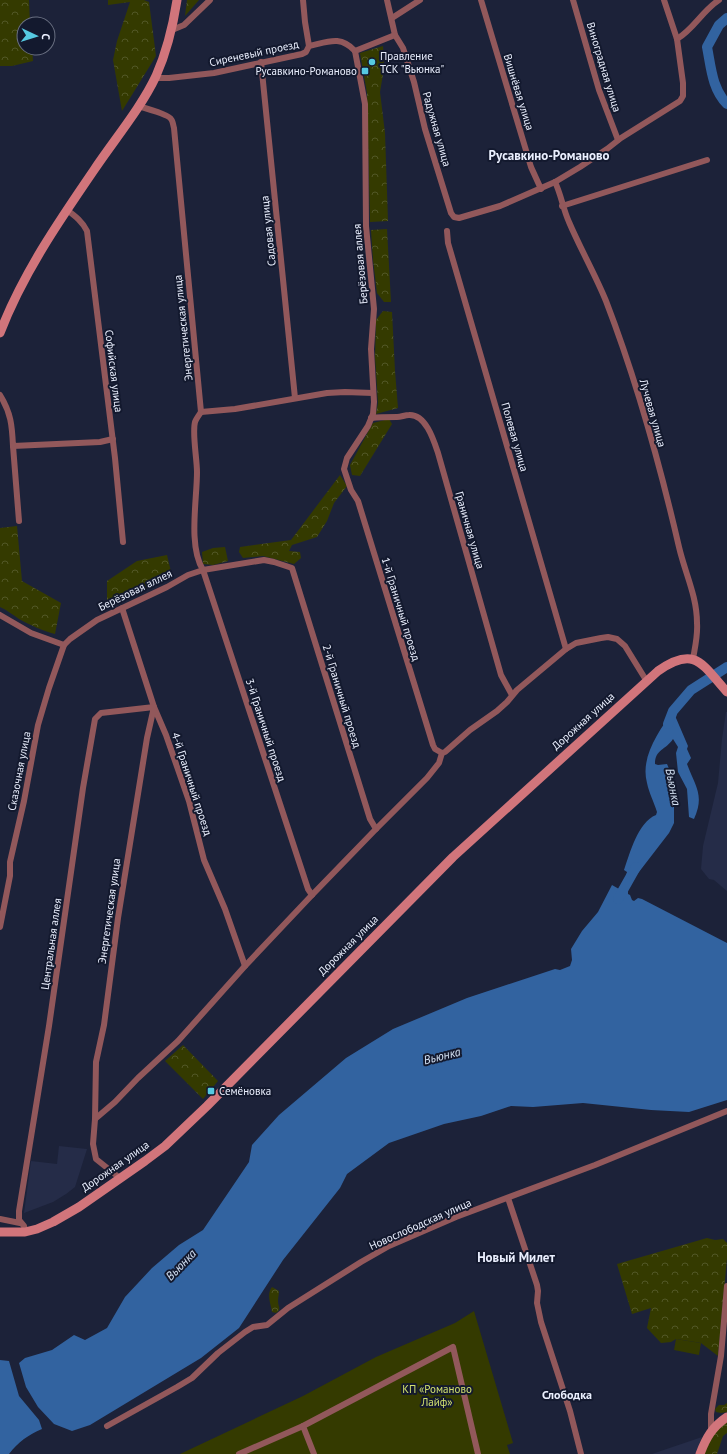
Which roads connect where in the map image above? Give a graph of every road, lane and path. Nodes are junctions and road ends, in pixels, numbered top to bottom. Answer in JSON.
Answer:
{"nodes":[{"id":1,"x":177,"y":0,"type":"edge"},
{"id":2,"x":210,"y":0,"type":"edge"},
{"id":3,"x":303,"y":0,"type":"edge"},
{"id":4,"x":387,"y":0,"type":"edge"},
{"id":5,"x":420,"y":0,"type":"edge"},
{"id":6,"x":480,"y":0,"type":"edge"},
{"id":7,"x":573,"y":0,"type":"edge"},
{"id":8,"x":664,"y":0,"type":"edge"},
{"id":9,"x":719,"y":0,"type":"edge"},
{"id":10,"x":392,"y":18,"type":"junction"},
{"id":11,"x":172,"y":30,"type":"junction"},
{"id":12,"x":395,"y":35,"type":"junction"},
{"id":13,"x":677,"y":39,"type":"junction"},
{"id":14,"x":309,"y":46,"type":"junction"},
{"id":15,"x":355,"y":51,"type":"junction"},
{"id":16,"x":261,"y":62,"type":"junction"},
{"id":17,"x":155,"y":78,"type":"junction"},
{"id":18,"x":138,"y":106,"type":"junction"},
{"id":19,"x":618,"y":140,"type":"junction"},
{"id":20,"x":707,"y":160,"type":"dead end"},
{"id":21,"x":555,"y":182,"type":"junction"},
{"id":22,"x":541,"y":189,"type":"junction"},
{"id":23,"x":562,"y":206,"type":"junction"},
{"id":24,"x":66,"y":210,"type":"junction"},
{"id":25,"x":447,"y":231,"type":"dead end"},
{"id":26,"x":0,"y":333,"type":"edge"},
{"id":27,"x":373,"y":393,"type":"junction"},
{"id":28,"x":0,"y":395,"type":"edge"},
{"id":29,"x":295,"y":398,"type":"junction"},
{"id":30,"x":201,"y":412,"type":"junction"},
{"id":31,"x":371,"y":418,"type":"junction"},
{"id":32,"x":113,"y":440,"type":"junction"},
{"id":33,"x":13,"y":446,"type":"junction"},
{"id":34,"x":344,"y":469,"type":"joint"},
{"id":35,"x":19,"y":521,"type":"dead end"},
{"id":36,"x":123,"y":542,"type":"dead end"},
{"id":37,"x":292,"y":568,"type":"joint"},
{"id":38,"x":203,"y":570,"type":"junction"},
{"id":39,"x":122,"y":608,"type":"junction"},
{"id":40,"x":1,"y":616,"type":"edge"},
{"id":41,"x":0,"y":624,"type":"edge"},
{"id":42,"x":64,"y":645,"type":"junction"},
{"id":43,"x":566,"y":649,"type":"junction"},
{"id":44,"x":692,"y":659,"type":"junction"},
{"id":45,"x":646,"y":680,"type":"junction"},
{"id":46,"x":727,"y":692,"type":"edge"},
{"id":47,"x":512,"y":695,"type":"junction"},
{"id":48,"x":154,"y":707,"type":"junction"},
{"id":49,"x":442,"y":753,"type":"junction"},
{"id":50,"x":376,"y":829,"type":"junction"},
{"id":51,"x":312,"y":895,"type":"junction"},
{"id":52,"x":0,"y":927,"type":"edge"},
{"id":53,"x":245,"y":966,"type":"junction"},
{"id":54,"x":727,"y":1111,"type":"edge"},
{"id":55,"x":95,"y":1119,"type":"junction"},
{"id":56,"x":121,"y":1179,"type":"junction"},
{"id":57,"x":508,"y":1198,"type":"junction"},
{"id":58,"x":0,"y":1219,"type":"edge"},
{"id":59,"x":20,"y":1223,"type":"junction"},
{"id":60,"x":0,"y":1232,"type":"edge"},
{"id":61,"x":25,"y":1232,"type":"junction"},
{"id":62,"x":727,"y":1286,"type":"edge"},
{"id":63,"x":727,"y":1417,"type":"edge"},
{"id":64,"x":107,"y":1426,"type":"dead end"},
{"id":65,"x":303,"y":1426,"type":"junction"},
{"id":66,"x":711,"y":1431,"type":"junction"},
{"id":67,"x":239,"y":1454,"type":"edge"},
{"id":68,"x":314,"y":1454,"type":"edge"},
{"id":69,"x":478,"y":1454,"type":"edge"},
{"id":70,"x":581,"y":1454,"type":"edge"},
{"id":71,"x":700,"y":1454,"type":"edge"}],
"edges":[{"from":1,"to":11,"type":"main road"},
{"from":2,"to":11,"type":"street"},
{"from":3,"to":14,"type":"street"},
{"from":4,"to":10,"type":"street","name":"Радужная улица"},
{"from":5,"to":10,"type":"street"},
{"from":6,"to":22,"type":"street","name":"Вишнёвая улица"},
{"from":7,"to":19,"type":"street","name":"Виноградная улица"},
{"from":8,"to":13,"type":"street"},
{"from":9,"to":13,"type":"street"},
{"from":10,"to":12,"type":"street","name":"Радужная улица"},
{"from":11,"to":17,"type":"main road"},
{"from":12,"to":15,"type":"street"},
{"from":12,"to":22,"type":"street","name":"Радужная улица"},
{"from":13,"to":19,"type":"street"},
{"from":14,"to":15,"type":"street","name":"Сиреневый проезд"},
{"from":14,"to":16,"type":"street","name":"Сиреневый проезд"},
{"from":15,"to":27,"type":"street","name":"Берёзовая аллея"},
{"from":16,"to":17,"type":"street","name":"Сиреневый проезд"},
{"from":16,"to":29,"type":"street","name":"Садовая улица"},
{"from":17,"to":18,"type":"main road"},
{"from":18,"to":24,"type":"main road"},
{"from":18,"to":30,"type":"street","name":"Энергетическая улица"},
{"from":19,"to":21,"type":"street"},
{"from":20,"to":23,"type":"street"},
{"from":21,"to":22,"type":"street"},
{"from":21,"to":23,"type":"street","name":"Лучевая улица"},
{"from":23,"to":44,"type":"street","name":"Лучевая улица"},
{"from":24,"to":26,"type":"main road"},
{"from":24,"to":32,"type":"street","name":"Софийская улица"},
{"from":25,"to":43,"type":"street","name":"Полевая улица"},
{"from":27,"to":29,"type":"street"},
{"from":27,"to":31,"type":"street","name":"Берёзовая аллея"},
{"from":28,"to":33,"type":"street"},
{"from":29,"to":30,"type":"street"},
{"from":30,"to":38,"type":"street","name":"Энергетическая улица"},
{"from":31,"to":34,"type":"street","name":"Берёзовая аллея"},
{"from":31,"to":47,"type":"street","name":"Граничная улица"},
{"from":32,"to":33,"type":"street"},
{"from":32,"to":36,"type":"street","name":"Софийская улица"},
{"from":33,"to":35,"type":"street"},
{"from":34,"to":49,"type":"street","name":"1-й Граничный проезд"},
{"from":37,"to":38,"type":"street","name":"Берёзовая аллея"},
{"from":37,"to":50,"type":"street","name":"2-й Граничный проезд"},
{"from":38,"to":39,"type":"street","name":"Берёзовая аллея"},
{"from":38,"to":51,"type":"street","name":"3-й Граничный проезд"},
{"from":39,"to":42,"type":"street","name":"Берёзовая аллея"},
{"from":39,"to":48,"type":"street","name":"4-й Граничный проезд"},
{"from":40,"to":41,"type":"street"},
{"from":40,"to":42,"type":"street"},
{"from":42,"to":52,"type":"street","name":"Сказочная улица"},
{"from":43,"to":45,"type":"street"},
{"from":43,"to":47,"type":"street"},
{"from":44,"to":45,"type":"main road","name":"Дорожная улица"},
{"from":44,"to":46,"type":"main road"},
{"from":45,"to":56,"type":"main road","name":"Дорожная улица"},
{"from":47,"to":49,"type":"street"},
{"from":48,"to":53,"type":"street","name":"4-й Граничный проезд"},
{"from":48,"to":55,"type":"street","name":"Энергетическая улица"},
{"from":48,"to":59,"type":"street","name":"Центральная аллея"},
{"from":49,"to":50,"type":"street"},
{"from":50,"to":51,"type":"street"},
{"from":51,"to":53,"type":"street"},
{"from":53,"to":55,"type":"street"},
{"from":54,"to":57,"type":"street","name":"Новослободская улица"},
{"from":55,"to":56,"type":"street","name":"Энергетическая улица"},
{"from":56,"to":61,"type":"main road","name":"Дорожная улица"},
{"from":57,"to":64,"type":"street","name":"Новослободская улица"},
{"from":57,"to":70,"type":"street"},
{"from":58,"to":59,"type":"street"},
{"from":59,"to":61,"type":"street","name":"Центральная аллея"},
{"from":60,"to":61,"type":"main road","name":"Дорожная улица"},
{"from":62,"to":66,"type":"street"},
{"from":63,"to":66,"type":"main road"},
{"from":65,"to":67,"type":"street"},
{"from":65,"to":68,"type":"street"},
{"from":65,"to":69,"type":"street"},
{"from":66,"to":71,"type":"main road"}]}
